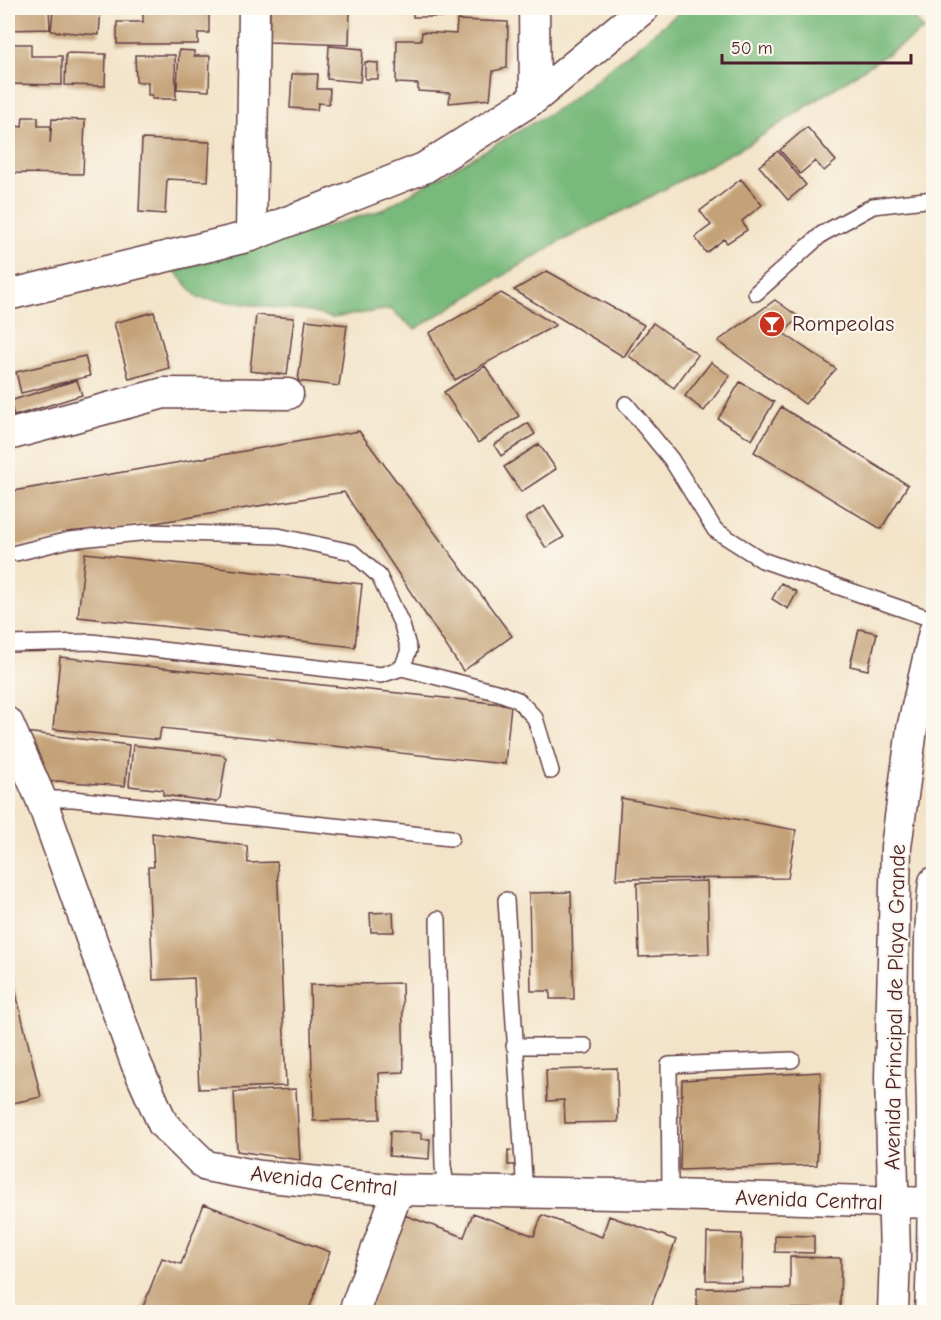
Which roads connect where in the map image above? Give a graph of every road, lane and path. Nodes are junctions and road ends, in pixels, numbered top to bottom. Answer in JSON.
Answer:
{"nodes":[{"id":1,"x":254,"y":8,"type":"edge"},
{"id":2,"x":534,"y":8,"type":"edge"},
{"id":3,"x":644,"y":8,"type":"edge"},
{"id":4,"x":535,"y":98,"type":"junction"},
{"id":5,"x":933,"y":199,"type":"edge"},
{"id":6,"x":251,"y":236,"type":"junction"},
{"id":7,"x":756,"y":293,"type":"dead end"},
{"id":8,"x":8,"y":295,"type":"edge"},
{"id":9,"x":288,"y":394,"type":"dead end"},
{"id":10,"x":626,"y":404,"type":"dead end"},
{"id":11,"x":8,"y":435,"type":"edge"},
{"id":12,"x":16,"y":553,"type":"dead end"},
{"id":13,"x":933,"y":620,"type":"edge"},
{"id":14,"x":933,"y":632,"type":"edge"},
{"id":15,"x":8,"y":644,"type":"edge"},
{"id":16,"x":402,"y":668,"type":"junction"},
{"id":17,"x":8,"y":723,"type":"edge"},
{"id":18,"x":551,"y":771,"type":"dead end"},
{"id":19,"x":40,"y":799,"type":"junction"},
{"id":20,"x":451,"y":838,"type":"dead end"},
{"id":21,"x":933,"y":882,"type":"edge"},
{"id":22,"x":506,"y":900,"type":"dead end"},
{"id":23,"x":438,"y":919,"type":"dead end"},
{"id":24,"x":514,"y":1046,"type":"junction"},
{"id":25,"x":585,"y":1046,"type":"dead end"},
{"id":26,"x":792,"y":1060,"type":"dead end"},
{"id":27,"x":398,"y":1190,"type":"junction"},
{"id":28,"x":447,"y":1191,"type":"junction"},
{"id":29,"x":525,"y":1193,"type":"junction"},
{"id":30,"x":670,"y":1195,"type":"junction"},
{"id":31,"x":893,"y":1203,"type":"junction"},
{"id":32,"x":932,"y":1203,"type":"junction"},
{"id":33,"x":354,"y":1312,"type":"edge"},
{"id":34,"x":893,"y":1312,"type":"edge"},
{"id":35,"x":930,"y":1312,"type":"edge"}],
"edges":[{"from":1,"to":6,"type":"street"},
{"from":2,"to":4,"type":"street"},
{"from":3,"to":4,"type":"street"},
{"from":4,"to":6,"type":"street"},
{"from":5,"to":7,"type":"lane"},
{"from":6,"to":8,"type":"street"},
{"from":9,"to":11,"type":"street"},
{"from":10,"to":13,"type":"lane"},
{"from":12,"to":16,"type":"lane"},
{"from":14,"to":31,"type":"street","name":"Avenida Principal de Playa Grande"},
{"from":15,"to":16,"type":"lane"},
{"from":16,"to":18,"type":"lane"},
{"from":17,"to":19,"type":"street","name":"Avenida Central"},
{"from":19,"to":20,"type":"lane"},
{"from":19,"to":27,"type":"street","name":"Avenida Central"},
{"from":21,"to":32,"type":"street","name":"Avenida Principal de Playa Grande"},
{"from":22,"to":24,"type":"lane"},
{"from":23,"to":28,"type":"lane"},
{"from":24,"to":25,"type":"lane"},
{"from":24,"to":29,"type":"lane"},
{"from":26,"to":30,"type":"lane"},
{"from":27,"to":28,"type":"street","name":"Avenida Central"},
{"from":27,"to":33,"type":"street"},
{"from":28,"to":29,"type":"street","name":"Avenida Central"},
{"from":29,"to":30,"type":"street","name":"Avenida Central"},
{"from":30,"to":31,"type":"street","name":"Avenida Central"},
{"from":31,"to":32,"type":"street","name":"Avenida Central"},
{"from":31,"to":34,"type":"street","name":"Avenida Principal de Playa Grande"},
{"from":32,"to":35,"type":"street","name":"Avenida Principal de Playa Grande"}]}
